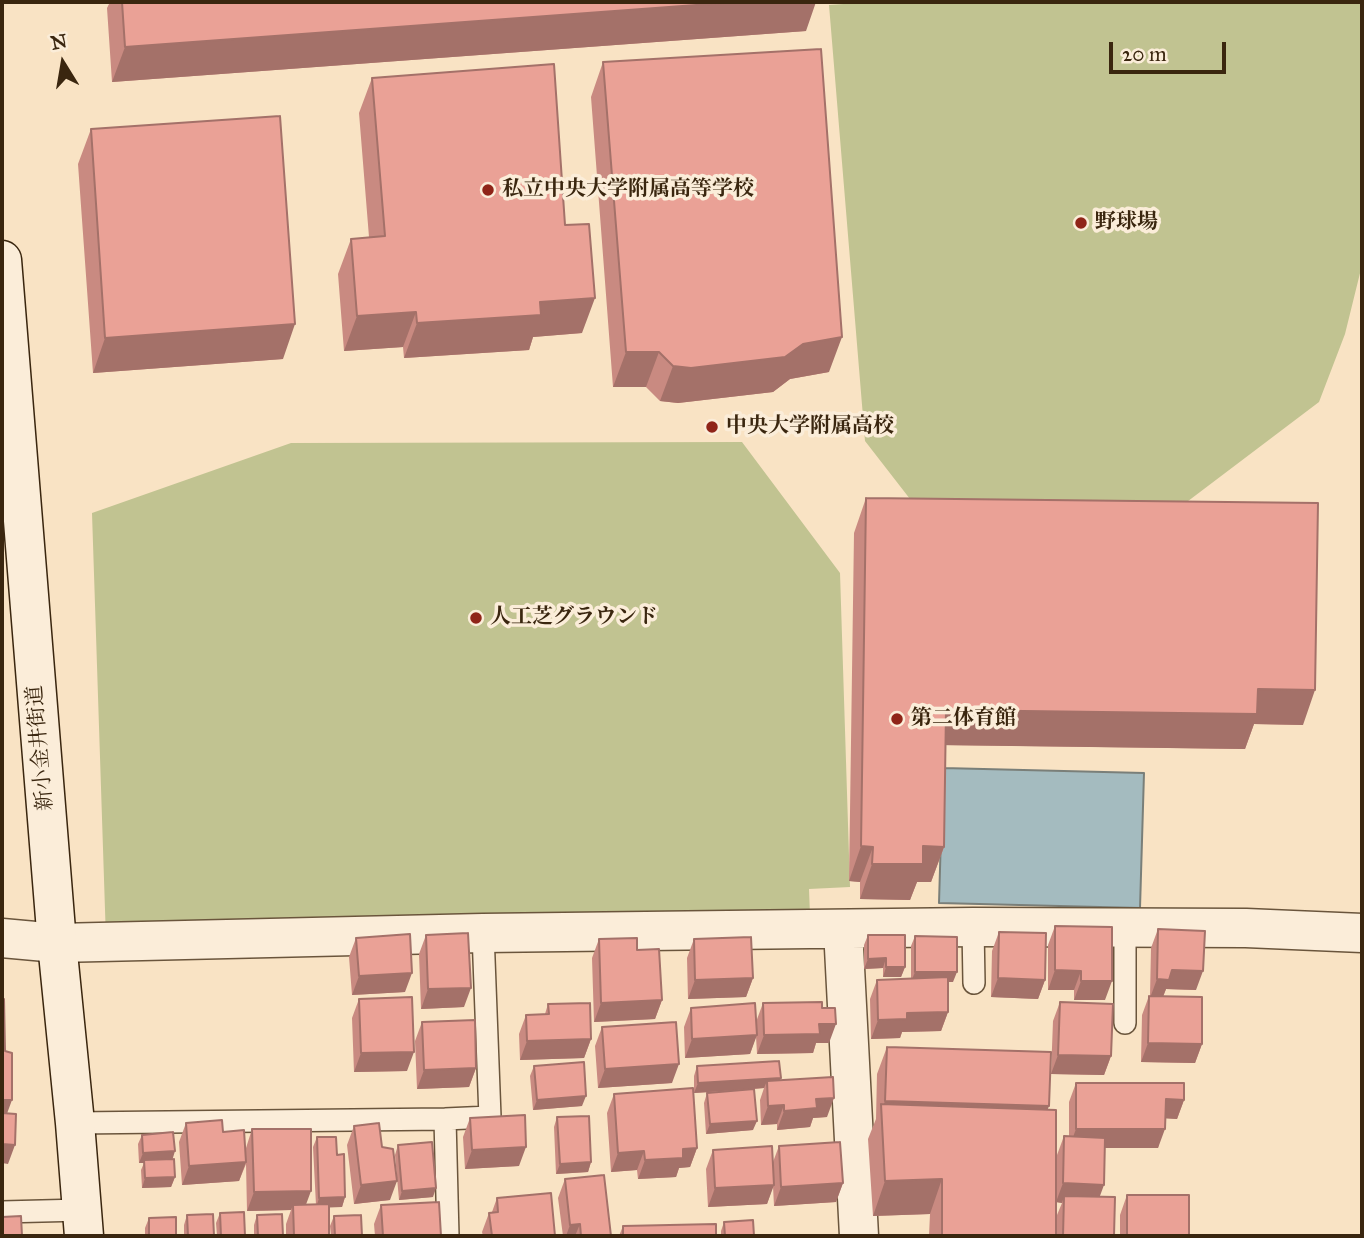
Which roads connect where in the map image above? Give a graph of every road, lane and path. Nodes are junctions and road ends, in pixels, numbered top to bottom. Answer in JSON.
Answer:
{"nodes":[{"id":1,"x":2,"y":260,"type":"edge"},
{"id":2,"x":4,"y":328,"type":"edge"},
{"id":3,"x":14,"y":580,"type":"edge"},
{"id":4,"x":973,"y":927,"type":"junction"},
{"id":5,"x":843,"y":929,"type":"junction"},
{"id":6,"x":1125,"y":929,"type":"junction"},
{"id":7,"x":483,"y":933,"type":"junction"},
{"id":8,"x":1362,"y":933,"type":"edge"},
{"id":9,"x":2,"y":938,"type":"edge"},
{"id":10,"x":57,"y":943,"type":"junction"},
{"id":11,"x":974,"y":983,"type":"dead end"},
{"id":12,"x":1125,"y":1023,"type":"dead end"},
{"id":13,"x":445,"y":1119,"type":"junction"},
{"id":14,"x":75,"y":1123,"type":"junction"},
{"id":15,"x":2,"y":1212,"type":"edge"},
{"id":16,"x":83,"y":1223,"type":"edge"},
{"id":17,"x":448,"y":1236,"type":"edge"},
{"id":18,"x":859,"y":1236,"type":"edge"}],
"edges":[{"from":1,"to":2,"type":"street","name":"新小金井街道"},
{"from":2,"to":3,"type":"street","name":"新小金井街道"},
{"from":3,"to":10,"type":"street","name":"新小金井街道"},
{"from":4,"to":5,"type":"street"},
{"from":4,"to":6,"type":"street"},
{"from":4,"to":11,"type":"lane"},
{"from":5,"to":7,"type":"street"},
{"from":5,"to":18,"type":"street"},
{"from":6,"to":8,"type":"street"},
{"from":6,"to":12,"type":"lane"},
{"from":7,"to":10,"type":"street"},
{"from":7,"to":13,"type":"lane"},
{"from":9,"to":10,"type":"street"},
{"from":10,"to":14,"type":"street","name":"新小金井街道"},
{"from":13,"to":14,"type":"lane"},
{"from":13,"to":17,"type":"lane"},
{"from":14,"to":16,"type":"street","name":"新小金井街道"},
{"from":15,"to":16,"type":"lane"}]}
